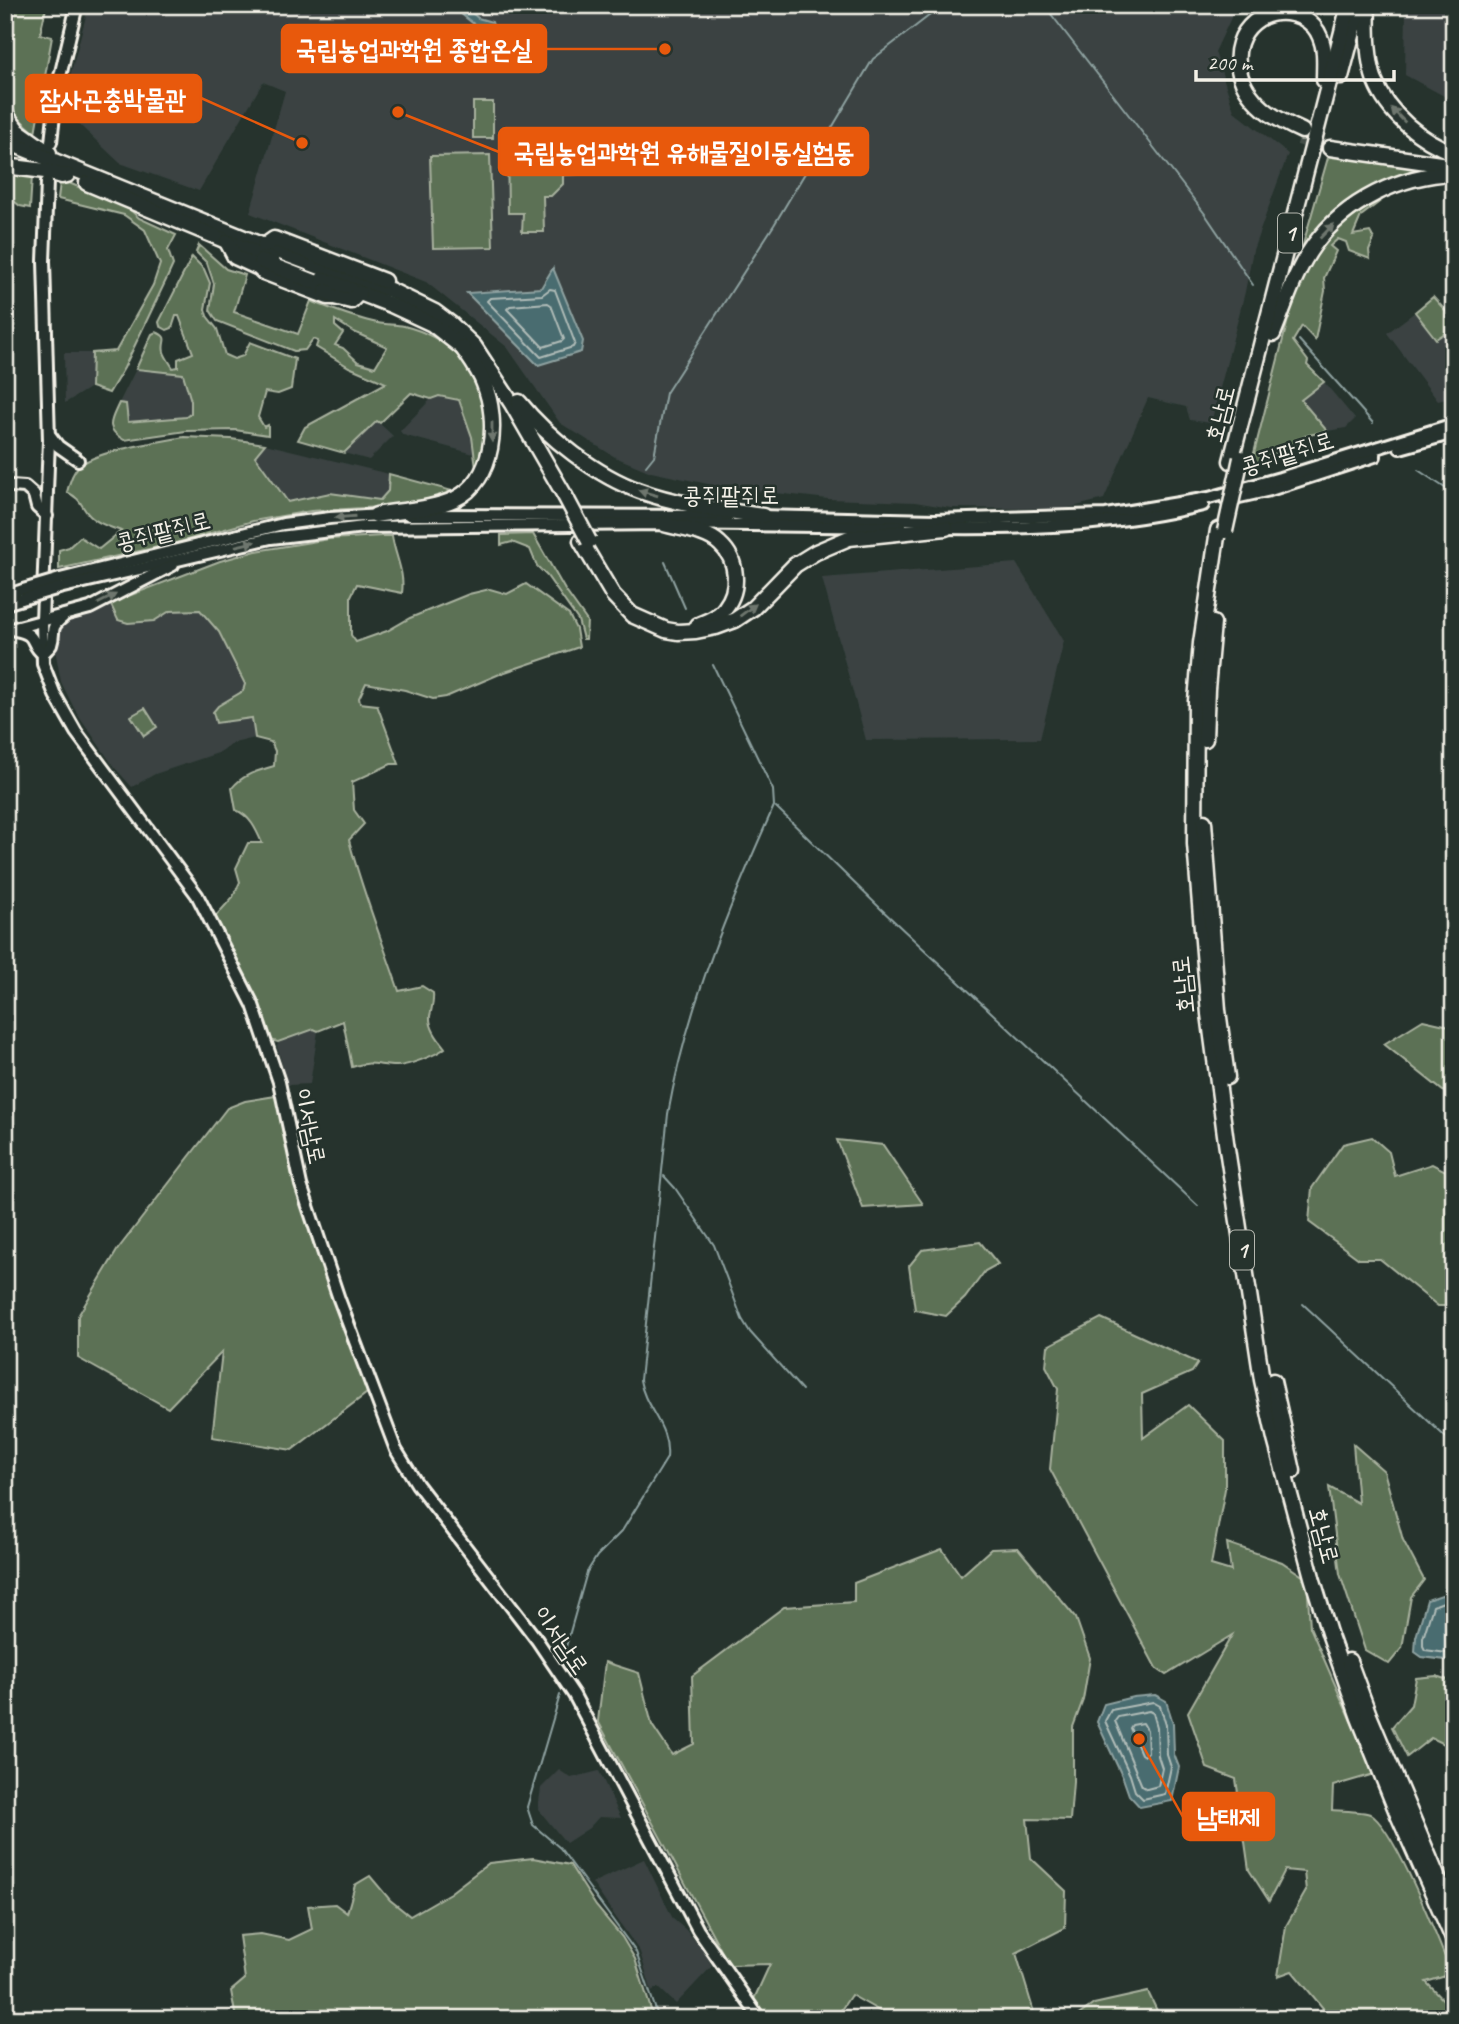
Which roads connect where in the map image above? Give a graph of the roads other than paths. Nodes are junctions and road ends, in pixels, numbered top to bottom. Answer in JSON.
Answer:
{"nodes":[{"id":1,"x":76,"y":5,"type":"edge"},
{"id":2,"x":1260,"y":5,"type":"edge"},
{"id":3,"x":1349,"y":5,"type":"edge"},
{"id":4,"x":1360,"y":5,"type":"edge"},
{"id":5,"x":1368,"y":5,"type":"edge"},
{"id":6,"x":5,"y":113,"type":"edge"},
{"id":7,"x":1320,"y":117,"type":"junction"},
{"id":8,"x":5,"y":141,"type":"edge"},
{"id":9,"x":51,"y":142,"type":"dead end"},
{"id":10,"x":5,"y":148,"type":"edge"},
{"id":11,"x":1454,"y":153,"type":"edge"},
{"id":12,"x":1454,"y":160,"type":"edge"},
{"id":13,"x":5,"y":166,"type":"edge"},
{"id":14,"x":1454,"y":166,"type":"edge"},
{"id":15,"x":87,"y":173,"type":"junction"},
{"id":16,"x":1454,"y":173,"type":"edge"},
{"id":17,"x":67,"y":175,"type":"junction"},
{"id":18,"x":47,"y":182,"type":"dead end"},
{"id":19,"x":231,"y":244,"type":"junction"},
{"id":20,"x":357,"y":292,"type":"junction"},
{"id":21,"x":1273,"y":334,"type":"junction"},
{"id":22,"x":468,"y":346,"type":"junction"},
{"id":23,"x":1454,"y":424,"type":"edge"},
{"id":24,"x":1454,"y":433,"type":"edge"},
{"id":25,"x":49,"y":434,"type":"junction"},
{"id":26,"x":1236,"y":459,"type":"junction"},
{"id":27,"x":78,"y":460,"type":"dead end"},
{"id":28,"x":11,"y":486,"type":"dead end"},
{"id":29,"x":376,"y":515,"type":"junction"},
{"id":30,"x":47,"y":516,"type":"junction"},
{"id":31,"x":763,"y":516,"type":"junction"},
{"id":32,"x":664,"y":524,"type":"junction"},
{"id":33,"x":946,"y":528,"type":"junction"},
{"id":34,"x":1222,"y":531,"type":"junction"},
{"id":35,"x":585,"y":541,"type":"junction"},
{"id":36,"x":192,"y":556,"type":"junction"},
{"id":37,"x":60,"y":584,"type":"junction"},
{"id":38,"x":23,"y":594,"type":"junction"},
{"id":39,"x":5,"y":596,"type":"edge"},
{"id":40,"x":5,"y":604,"type":"edge"},
{"id":41,"x":65,"y":615,"type":"junction"},
{"id":42,"x":42,"y":621,"type":"junction"},
{"id":43,"x":8,"y":630,"type":"edge"},
{"id":44,"x":43,"y":654,"type":"junction"},
{"id":45,"x":1398,"y":1815,"type":"junction"},
{"id":46,"x":1433,"y":1912,"type":"dead end"},
{"id":47,"x":1454,"y":1916,"type":"edge"},
{"id":48,"x":1454,"y":1941,"type":"edge"},
{"id":49,"x":760,"y":2019,"type":"edge"}],
"edges":[{"from":1,"to":9,"type":"main road"},
{"from":2,"to":7,"type":"highway"},
{"from":3,"to":7,"type":"highway","name":"호남로","number":"1"},
{"from":4,"to":21,"type":"highway","name":"호남로","number":"1"},
{"from":11,"to":5,"type":"highway","one_way":true},
{"from":6,"to":15,"type":"highway"},
{"from":7,"to":26,"type":"highway","name":"호남로","number":"1"},
{"from":8,"to":15,"type":"highway"},
{"from":10,"to":17,"type":"highway"},
{"from":12,"to":14,"type":"highway"},
{"from":13,"to":17,"type":"highway"},
{"from":15,"to":22,"type":"highway"},
{"from":21,"to":16,"type":"highway","one_way":true},
{"from":17,"to":19,"type":"highway"},
{"from":18,"to":25,"type":"main road","name":"이서남로"},
{"from":19,"to":20,"type":"highway"},
{"from":19,"to":20,"type":"highway"},
{"from":20,"to":22,"type":"highway"},
{"from":21,"to":26,"type":"highway","name":"호남로","number":"1"},
{"from":22,"to":29,"type":"highway","one_way":true},
{"from":31,"to":22,"type":"highway","one_way":true},
{"from":22,"to":35,"type":"highway","bridge":true},
{"from":23,"to":31,"type":"main road","name":"콩쥐팥쥐로"},
{"from":24,"to":33,"type":"main road","name":"콩쥐팥쥐로"},
{"from":25,"to":27,"type":"main road"},
{"from":25,"to":30,"type":"main road","name":"이서남로"},
{"from":26,"to":34,"type":"highway","name":"호남로","number":"1"},
{"from":28,"to":30,"type":"main road"},
{"from":29,"to":31,"type":"main road","name":"콩쥐팥쥐로"},
{"from":29,"to":37,"type":"main road","name":"콩쥐팥쥐로","one_way":true},
{"from":30,"to":42,"type":"main road","name":"이서남로"},
{"from":32,"to":33,"type":"main road","name":"콩쥐팥쥐로"},
{"from":32,"to":35,"type":"highway"},
{"from":36,"to":32,"type":"main road","name":"콩쥐팥쥐로","one_way":true},
{"from":35,"to":33,"type":"highway","one_way":true},
{"from":34,"to":45,"type":"highway","name":"호남로","number":"1"},
{"from":34,"to":47,"type":"highway","name":"호남로","number":"1"},
{"from":36,"to":37,"type":"main road","name":"콩쥐팥쥐로"},
{"from":41,"to":36,"type":"main road","one_way":true},
{"from":37,"to":38,"type":"main road","name":"콩쥐팥쥐로","bridge":true},
{"from":38,"to":39,"type":"main road","name":"콩쥐팥쥐로"},
{"from":38,"to":40,"type":"main road","name":"콩쥐팥쥐로"},
{"from":41,"to":42,"type":"main road"},
{"from":41,"to":44,"type":"main road"},
{"from":42,"to":43,"type":"main road"},
{"from":42,"to":44,"type":"main road","name":"이서남로"},
{"from":43,"to":44,"type":"main road"},
{"from":44,"to":49,"type":"main road","name":"이서남로"},
{"from":45,"to":46,"type":"highway"},
{"from":45,"to":48,"type":"highway","name":"호남로","number":"1"}]}
